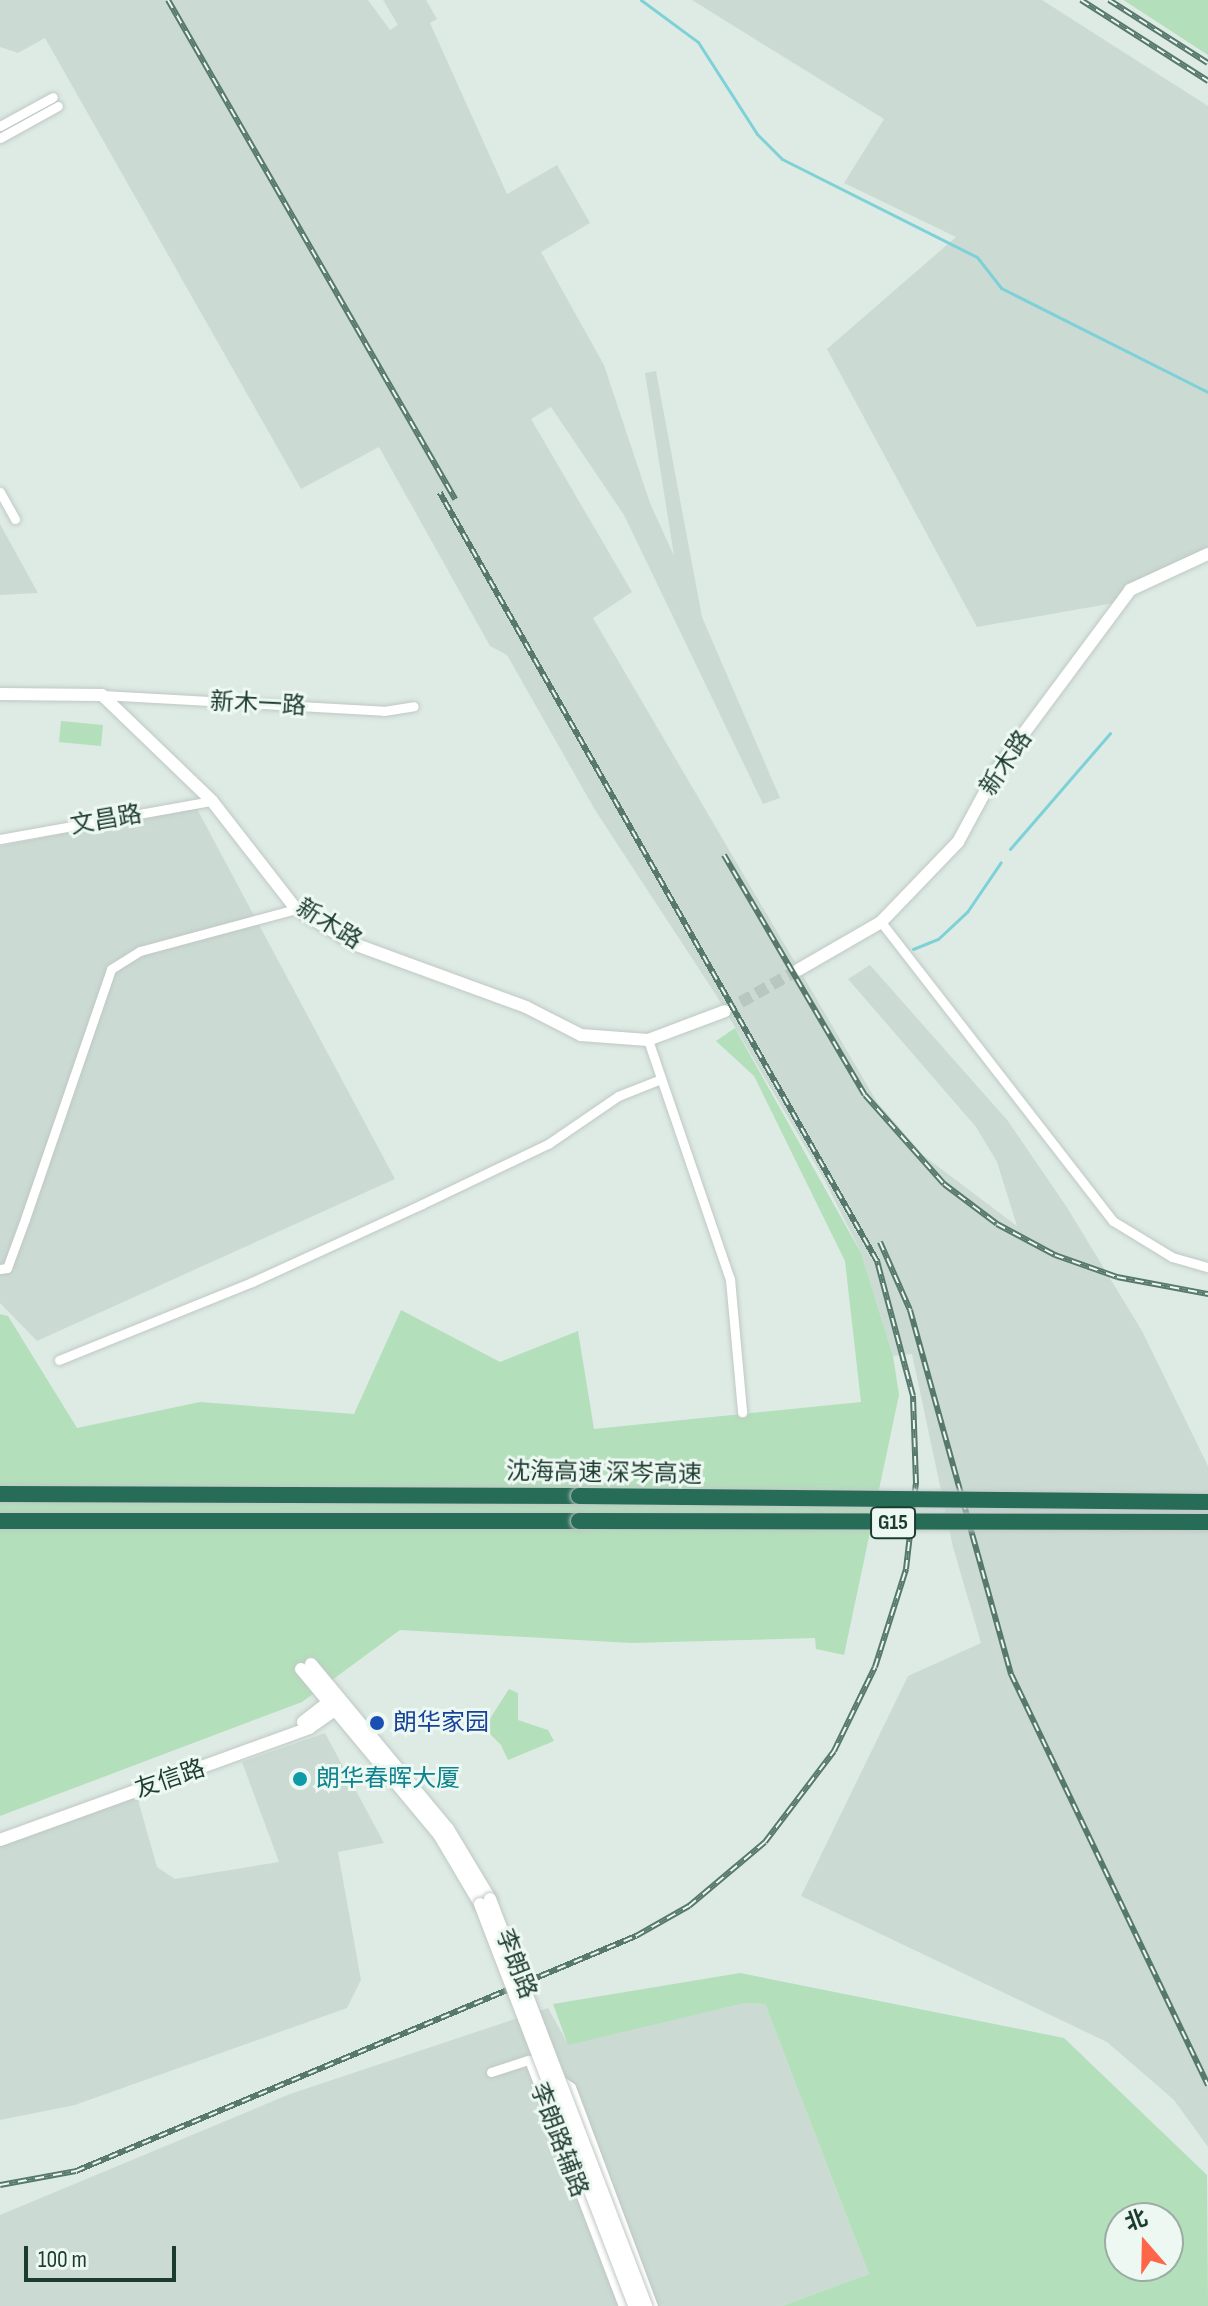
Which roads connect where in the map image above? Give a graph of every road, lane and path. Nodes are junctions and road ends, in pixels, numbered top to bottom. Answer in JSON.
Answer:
{"nodes":[{"id":1,"x":0,"y":126,"type":"edge"},
{"id":2,"x":0,"y":138,"type":"edge"},
{"id":3,"x":0,"y":492,"type":"edge"},
{"id":4,"x":15,"y":519,"type":"dead end"},
{"id":5,"x":1208,"y":554,"type":"edge"},
{"id":6,"x":0,"y":694,"type":"edge"},
{"id":7,"x":102,"y":695,"type":"junction"},
{"id":8,"x":414,"y":706,"type":"dead end"},
{"id":9,"x":212,"y":801,"type":"junction"},
{"id":10,"x":0,"y":839,"type":"edge"},
{"id":11,"x":296,"y":909,"type":"junction"},
{"id":12,"x":881,"y":922,"type":"junction"},
{"id":13,"x":798,"y":970,"type":"tunnel mouth"},
{"id":14,"x":725,"y":1011,"type":"tunnel mouth"},
{"id":15,"x":648,"y":1040,"type":"junction"},
{"id":16,"x":661,"y":1079,"type":"junction"},
{"id":17,"x":1208,"y":1267,"type":"edge"},
{"id":18,"x":0,"y":1269,"type":"edge"},
{"id":19,"x":59,"y":1360,"type":"dead end"},
{"id":20,"x":742,"y":1412,"type":"dead end"},
{"id":21,"x":0,"y":1494,"type":"edge"},
{"id":22,"x":1208,"y":1502,"type":"edge"},
{"id":23,"x":0,"y":1521,"type":"edge"},
{"id":24,"x":1208,"y":1522,"type":"edge"},
{"id":25,"x":332,"y":1706,"type":"junction"},
{"id":26,"x":0,"y":1831,"type":"edge"},
{"id":27,"x":0,"y":1840,"type":"edge"},
{"id":28,"x":485,"y":1902,"type":"junction"},
{"id":29,"x":529,"y":2060,"type":"junction"},
{"id":30,"x":491,"y":2072,"type":"dead end"},
{"id":31,"x":623,"y":2306,"type":"edge"},
{"id":32,"x":634,"y":2306,"type":"edge"},
{"id":33,"x":646,"y":2306,"type":"edge"},
{"id":34,"x":653,"y":2306,"type":"edge"}],
"edges":[{"from":1,"to":2,"type":"street"},
{"from":3,"to":4,"type":"street"},
{"from":5,"to":12,"type":"street","name":"新木路"},
{"from":6,"to":7,"type":"street"},
{"from":7,"to":8,"type":"street","name":"新木一路"},
{"from":7,"to":9,"type":"street","name":"新木路"},
{"from":9,"to":10,"type":"street","name":"文昌路"},
{"from":9,"to":11,"type":"street","name":"新木路"},
{"from":11,"to":15,"type":"street","name":"新木路"},
{"from":11,"to":18,"type":"street"},
{"from":12,"to":13,"type":"street","name":"新木路"},
{"from":12,"to":17,"type":"street"},
{"from":14,"to":15,"type":"street","name":"新木路"},
{"from":15,"to":16,"type":"street"},
{"from":16,"to":19,"type":"street"},
{"from":16,"to":20,"type":"street"},
{"from":21,"to":22,"type":"highway","name":"沈海高速 深岑高速","number":"G15","bridge":true},
{"from":23,"to":24,"type":"highway","name":"沈海高速 深岑高速","number":"G15","bridge":true},
{"from":25,"to":26,"type":"street","name":"友信路"},
{"from":25,"to":27,"type":"street","name":"友信路"},
{"from":25,"to":28,"type":"street","name":"李朗路"},
{"from":25,"to":28,"type":"street","name":"李朗路"},
{"from":28,"to":32,"type":"street","name":"李朗路","bridge":true},
{"from":28,"to":33,"type":"street","name":"李朗路","bridge":true},
{"from":29,"to":30,"type":"street"},
{"from":29,"to":31,"type":"street","name":"李朗路辅路"},
{"from":29,"to":34,"type":"street","name":"李朗路辅路"}]}
